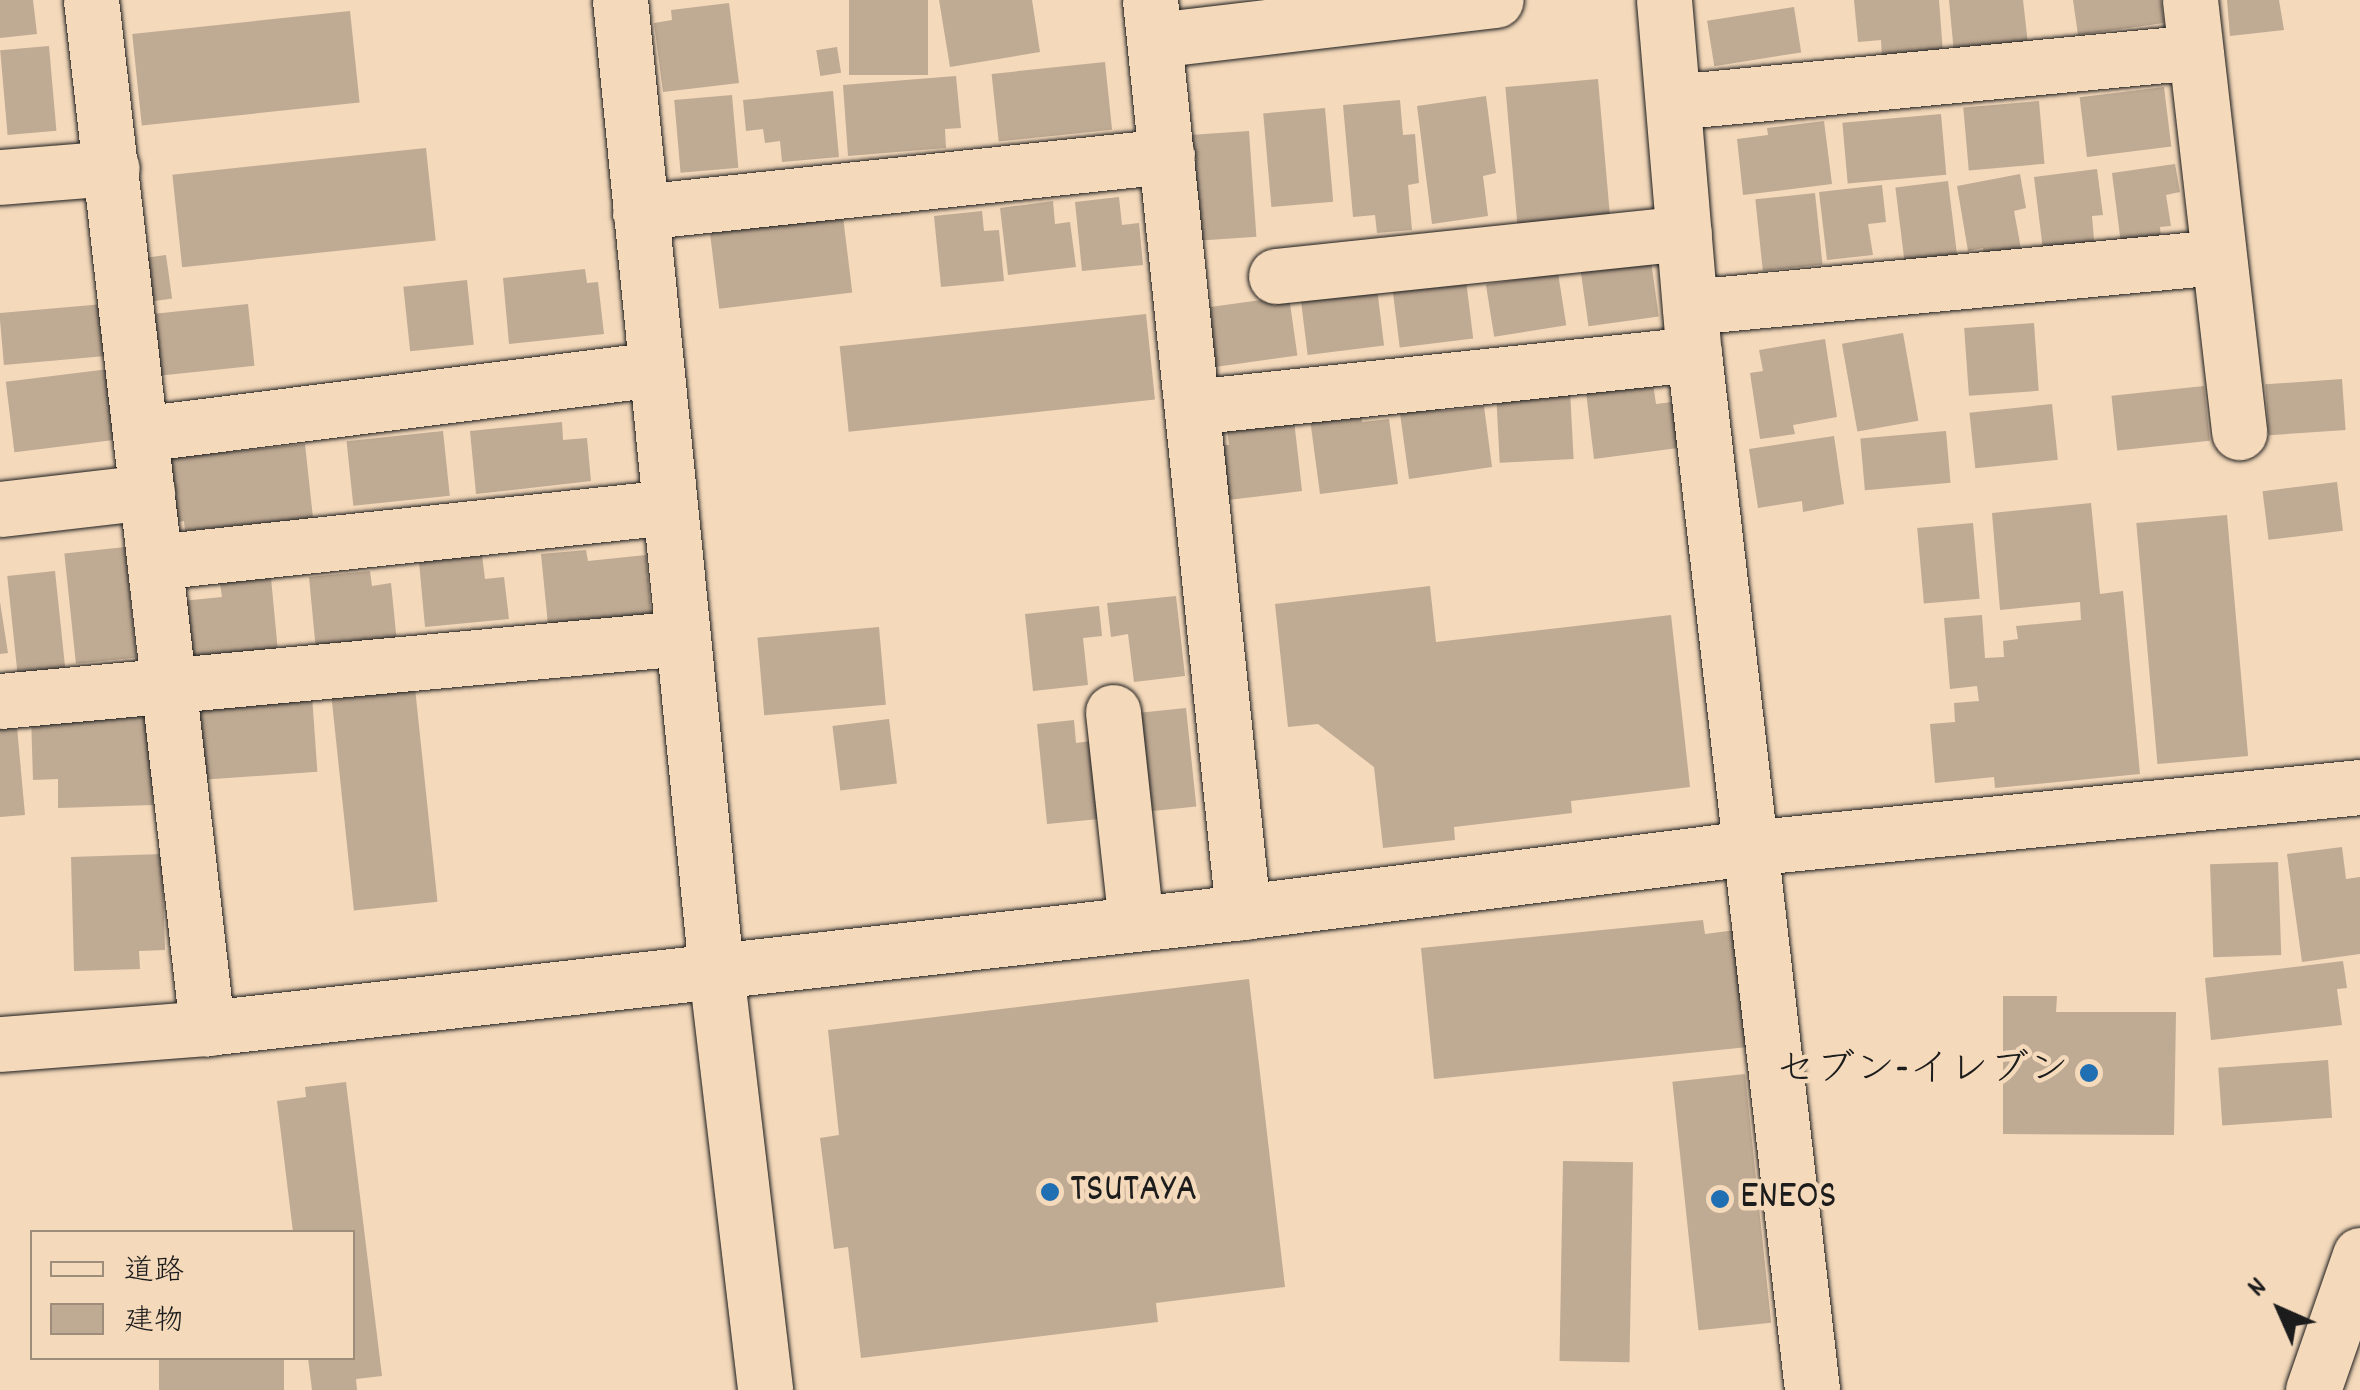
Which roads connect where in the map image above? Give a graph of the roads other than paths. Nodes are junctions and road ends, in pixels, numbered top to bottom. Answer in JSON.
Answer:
{"nodes":[{"id":1,"x":92,"y":0,"type":"edge"},
{"id":2,"x":620,"y":0,"type":"edge"},
{"id":3,"x":1496,"y":0,"type":"edge"},
{"id":4,"x":1664,"y":0,"type":"edge"},
{"id":5,"x":1153,"y":20,"type":"edge"},
{"id":6,"x":2193,"y":26,"type":"edge"},
{"id":7,"x":1672,"y":102,"type":"junction"},
{"id":8,"x":1167,"y":156,"type":"junction"},
{"id":9,"x":112,"y":168,"type":"junction"},
{"id":10,"x":0,"y":178,"type":"edge"},
{"id":11,"x":640,"y":212,"type":"junction"},
{"id":12,"x":1684,"y":232,"type":"junction"},
{"id":13,"x":2218,"y":257,"type":"junction"},
{"id":14,"x":1276,"y":276,"type":"dead end"},
{"id":15,"x":1692,"y":331,"type":"junction"},
{"id":16,"x":656,"y":369,"type":"junction"},
{"id":17,"x":1192,"y":407,"type":"junction"},
{"id":18,"x":2238,"y":432,"type":"dead end"},
{"id":19,"x":140,"y":434,"type":"junction"},
{"id":20,"x":147,"y":492,"type":"junction"},
{"id":21,"x":670,"y":508,"type":"junction"},
{"id":22,"x":0,"y":509,"type":"edge"},
{"id":23,"x":155,"y":562,"type":"junction"},
{"id":24,"x":683,"y":638,"type":"junction"},
{"id":25,"x":168,"y":684,"type":"junction"},
{"id":26,"x":0,"y":701,"type":"edge"},
{"id":27,"x":1113,"y":712,"type":"dead end"},
{"id":28,"x":2360,"y":787,"type":"edge"},
{"id":29,"x":1748,"y":848,"type":"junction"},
{"id":30,"x":1242,"y":912,"type":"junction"},
{"id":31,"x":1136,"y":924,"type":"junction"},
{"id":32,"x":716,"y":972,"type":"junction"},
{"id":33,"x":207,"y":1028,"type":"junction"},
{"id":34,"x":0,"y":1044,"type":"edge"},
{"id":35,"x":2360,"y":1255,"type":"edge"},
{"id":36,"x":765,"y":1390,"type":"edge"},
{"id":37,"x":1812,"y":1390,"type":"edge"},
{"id":38,"x":2314,"y":1390,"type":"edge"}],
"edges":[{"from":1,"to":9,"type":"street"},
{"from":2,"to":11,"type":"street"},
{"from":3,"to":5,"type":"street"},
{"from":4,"to":7,"type":"street"},
{"from":5,"to":8,"type":"street"},
{"from":6,"to":7,"type":"street"},
{"from":6,"to":13,"type":"street"},
{"from":7,"to":12,"type":"street"},
{"from":8,"to":11,"type":"street"},
{"from":8,"to":17,"type":"street"},
{"from":9,"to":10,"type":"street"},
{"from":9,"to":19,"type":"street"},
{"from":11,"to":16,"type":"street"},
{"from":12,"to":14,"type":"street"},
{"from":12,"to":15,"type":"street"},
{"from":13,"to":15,"type":"street"},
{"from":13,"to":18,"type":"street"},
{"from":15,"to":17,"type":"street"},
{"from":15,"to":29,"type":"street"},
{"from":16,"to":19,"type":"street"},
{"from":16,"to":21,"type":"street"},
{"from":17,"to":30,"type":"street"},
{"from":19,"to":20,"type":"street"},
{"from":20,"to":22,"type":"street"},
{"from":20,"to":23,"type":"street"},
{"from":21,"to":23,"type":"street"},
{"from":21,"to":24,"type":"street"},
{"from":23,"to":25,"type":"street"},
{"from":24,"to":25,"type":"street"},
{"from":24,"to":32,"type":"street"},
{"from":25,"to":26,"type":"street"},
{"from":25,"to":33,"type":"street"},
{"from":27,"to":31,"type":"street"},
{"from":28,"to":29,"type":"street"},
{"from":29,"to":30,"type":"street"},
{"from":29,"to":37,"type":"street"},
{"from":30,"to":31,"type":"street"},
{"from":31,"to":32,"type":"street"},
{"from":32,"to":33,"type":"street"},
{"from":32,"to":36,"type":"street"},
{"from":33,"to":34,"type":"street"},
{"from":35,"to":38,"type":"street"}]}
